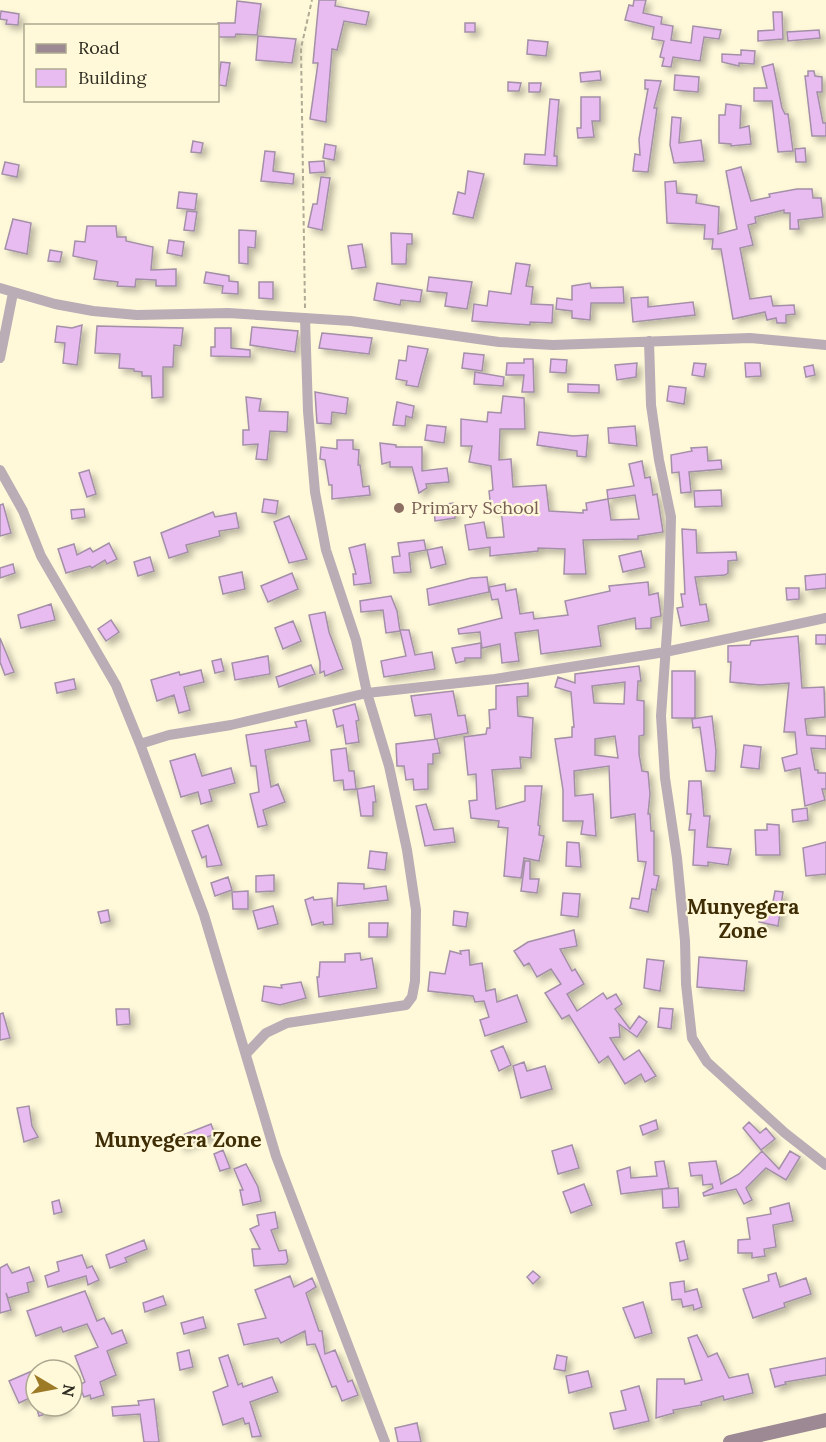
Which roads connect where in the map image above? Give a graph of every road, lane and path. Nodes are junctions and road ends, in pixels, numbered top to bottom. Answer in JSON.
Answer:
{"nodes":[{"id":1,"x":312,"y":0,"type":"edge"},
{"id":2,"x":0,"y":288,"type":"edge"},
{"id":3,"x":13,"y":293,"type":"junction"},
{"id":4,"x":305,"y":318,"type":"junction"},
{"id":5,"x":649,"y":341,"type":"junction"},
{"id":6,"x":826,"y":345,"type":"edge"},
{"id":7,"x":0,"y":358,"type":"edge"},
{"id":8,"x":0,"y":471,"type":"edge"},
{"id":9,"x":826,"y":618,"type":"edge"},
{"id":10,"x":664,"y":652,"type":"junction"},
{"id":11,"x":367,"y":693,"type":"junction"},
{"id":12,"x":140,"y":744,"type":"junction"},
{"id":13,"x":246,"y":1054,"type":"junction"},
{"id":14,"x":826,"y":1165,"type":"edge"},
{"id":15,"x":826,"y":1420,"type":"edge"},
{"id":16,"x":385,"y":1442,"type":"edge"},
{"id":17,"x":730,"y":1442,"type":"edge"}],
"edges":[{"from":1,"to":4,"type":"path"},
{"from":2,"to":3,"type":"street"},
{"from":3,"to":4,"type":"street"},
{"from":3,"to":7,"type":"street"},
{"from":4,"to":5,"type":"street"},
{"from":4,"to":11,"type":"street"},
{"from":5,"to":6,"type":"street"},
{"from":5,"to":10,"type":"street"},
{"from":8,"to":12,"type":"street"},
{"from":9,"to":10,"type":"street"},
{"from":10,"to":11,"type":"street"},
{"from":10,"to":14,"type":"street"},
{"from":11,"to":12,"type":"street"},
{"from":11,"to":13,"type":"street"},
{"from":12,"to":13,"type":"street"},
{"from":13,"to":16,"type":"street"},
{"from":15,"to":17,"type":"main road"}]}
